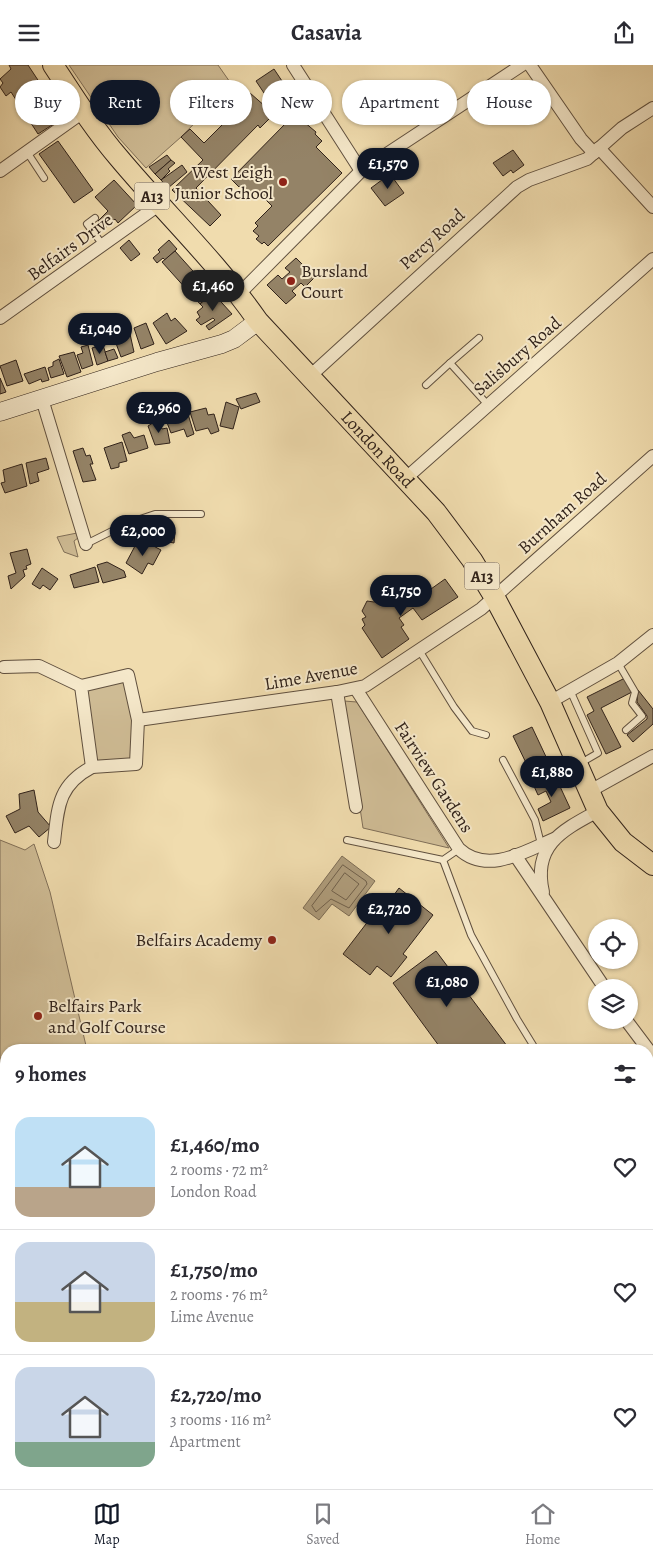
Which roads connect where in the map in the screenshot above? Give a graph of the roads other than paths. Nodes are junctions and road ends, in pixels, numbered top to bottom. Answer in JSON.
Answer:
{"nodes":[{"id":1,"x":53,"y":65,"type":"edge"},
{"id":2,"x":293,"y":65,"type":"edge"},
{"id":3,"x":522,"y":65,"type":"edge"},
{"id":4,"x":530,"y":65,"type":"edge"},
{"id":5,"x":302,"y":80,"type":"edge"},
{"id":6,"x":653,"y":109,"type":"edge"},
{"id":7,"x":83,"y":111,"type":"junction"},
{"id":8,"x":332,"y":125,"type":"edge"},
{"id":9,"x":596,"y":150,"type":"junction"},
{"id":10,"x":26,"y":152,"type":"junction"},
{"id":11,"x":0,"y":171,"type":"edge"},
{"id":12,"x":362,"y":171,"type":"junction"},
{"id":13,"x":44,"y":178,"type":"dead end"},
{"id":14,"x":160,"y":204,"type":"junction"},
{"id":15,"x":653,"y":207,"type":"edge"},
{"id":16,"x":95,"y":218,"type":"dead end"},
{"id":17,"x":102,"y":245,"type":"junction"},
{"id":18,"x":653,"y":259,"type":"edge"},
{"id":19,"x":239,"y":294,"type":"junction"},
{"id":20,"x":0,"y":319,"type":"edge"},
{"id":21,"x":258,"y":321,"type":"junction"},
{"id":22,"x":479,"y":338,"type":"dead end"},
{"id":23,"x":450,"y":363,"type":"junction"},
{"id":24,"x":309,"y":377,"type":"junction"},
{"id":25,"x":426,"y":385,"type":"dead end"},
{"id":26,"x":42,"y":399,"type":"junction"},
{"id":27,"x":488,"y":405,"type":"junction"},
{"id":28,"x":0,"y":412,"type":"edge"},
{"id":29,"x":653,"y":456,"type":"edge"},
{"id":30,"x":405,"y":479,"type":"junction"},
{"id":31,"x":201,"y":515,"type":"dead end"},
{"id":32,"x":86,"y":544,"type":"joint"},
{"id":33,"x":495,"y":597,"type":"junction"},
{"id":34,"x":653,"y":635,"type":"edge"},
{"id":35,"x":418,"y":649,"type":"junction"},
{"id":36,"x":618,"y":663,"type":"junction"},
{"id":37,"x":4,"y":667,"type":"dead end"},
{"id":38,"x":81,"y":686,"type":"junction"},
{"id":39,"x":356,"y":689,"type":"junction"},
{"id":40,"x":570,"y":690,"type":"junction"},
{"id":41,"x":337,"y":692,"type":"junction"},
{"id":42,"x":550,"y":702,"type":"junction"},
{"id":43,"x":138,"y":720,"type":"junction"},
{"id":44,"x":626,"y":731,"type":"dead end"},
{"id":45,"x":486,"y":735,"type":"dead end"},
{"id":46,"x":653,"y":756,"type":"edge"},
{"id":47,"x":503,"y":760,"type":"dead end"},
{"id":48,"x":578,"y":764,"type":"junction"},
{"id":49,"x":92,"y":767,"type":"junction"},
{"id":50,"x":590,"y":791,"type":"junction"},
{"id":51,"x":356,"y":807,"type":"dead end"},
{"id":52,"x":598,"y":811,"type":"junction"},
{"id":53,"x":554,"y":839,"type":"junction"},
{"id":54,"x":347,"y":840,"type":"dead end"},
{"id":55,"x":54,"y":842,"type":"dead end"},
{"id":56,"x":541,"y":844,"type":"junction"},
{"id":57,"x":458,"y":849,"type":"junction"},
{"id":58,"x":515,"y":855,"type":"junction"},
{"id":59,"x":443,"y":860,"type":"junction"},
{"id":60,"x":653,"y":865,"type":"edge"},
{"id":61,"x":544,"y":897,"type":"junction"},
{"id":62,"x":599,"y":979,"type":"edge"},
{"id":63,"x":632,"y":1029,"type":"edge"},
{"id":64,"x":532,"y":1044,"type":"edge"},
{"id":65,"x":644,"y":1044,"type":"edge"}],
"edges":[{"from":1,"to":7,"type":"main road","name":"London Road","number":"A13"},
{"from":2,"to":5,"type":"street"},
{"from":3,"to":12,"type":"street"},
{"from":4,"to":9,"type":"street"},
{"from":6,"to":9,"type":"street","name":"Percy Road"},
{"from":7,"to":10,"type":"street"},
{"from":7,"to":14,"type":"main road","name":"London Road","number":"A13"},
{"from":8,"to":12,"type":"street"},
{"from":9,"to":15,"type":"street"},
{"from":9,"to":24,"type":"street","name":"Percy Road"},
{"from":10,"to":11,"type":"street"},
{"from":10,"to":13,"type":"lane"},
{"from":12,"to":19,"type":"street"},
{"from":14,"to":17,"type":"street","name":"Belfairs Drive"},
{"from":14,"to":19,"type":"main road","name":"London Road","number":"A13"},
{"from":16,"to":17,"type":"lane"},
{"from":17,"to":20,"type":"street","name":"Belfairs Drive"},
{"from":18,"to":27,"type":"street","name":"Salisbury Road"},
{"from":19,"to":21,"type":"main road","name":"London Road","number":"A13"},
{"from":21,"to":24,"type":"main road","name":"London Road","number":"A13"},
{"from":21,"to":26,"type":"street"},
{"from":22,"to":23,"type":"lane"},
{"from":23,"to":25,"type":"lane"},
{"from":23,"to":27,"type":"lane"},
{"from":24,"to":30,"type":"main road","name":"London Road","number":"A13"},
{"from":26,"to":28,"type":"street"},
{"from":26,"to":32,"type":"street"},
{"from":27,"to":30,"type":"street","name":"Salisbury Road"},
{"from":29,"to":33,"type":"street","name":"Burnham Road"},
{"from":30,"to":33,"type":"main road","name":"London Road","number":"A13"},
{"from":31,"to":32,"type":"lane"},
{"from":33,"to":35,"type":"street","name":"Lime Avenue"},
{"from":33,"to":42,"type":"main road","name":"London Road","number":"A13"},
{"from":34,"to":36,"type":"street"},
{"from":35,"to":39,"type":"street","name":"Lime Avenue"},
{"from":35,"to":45,"type":"lane"},
{"from":36,"to":40,"type":"street"},
{"from":36,"to":44,"type":"lane"},
{"from":37,"to":38,"type":"street"},
{"from":38,"to":43,"type":"street"},
{"from":38,"to":49,"type":"street"},
{"from":39,"to":41,"type":"street","name":"Lime Avenue"},
{"from":39,"to":57,"type":"street","name":"Fairview Gardens"},
{"from":40,"to":42,"type":"street"},
{"from":40,"to":48,"type":"lane"},
{"from":41,"to":43,"type":"street","name":"Lime Avenue"},
{"from":41,"to":51,"type":"street"},
{"from":42,"to":48,"type":"main road","name":"London Road","number":"A13"},
{"from":43,"to":49,"type":"street"},
{"from":46,"to":50,"type":"street"},
{"from":47,"to":56,"type":"lane"},
{"from":48,"to":50,"type":"main road","name":"London Road","number":"A13"},
{"from":49,"to":55,"type":"street"},
{"from":50,"to":52,"type":"main road","name":"London Road","number":"A13"},
{"from":52,"to":53,"type":"street","name":"Fairview Gardens"},
{"from":52,"to":60,"type":"main road","name":"London Road","number":"A13"},
{"from":53,"to":56,"type":"street","name":"Fairview Gardens"},
{"from":53,"to":61,"type":"street"},
{"from":54,"to":59,"type":"lane"},
{"from":56,"to":58,"type":"street","name":"Fairview Gardens"},
{"from":57,"to":58,"type":"street","name":"Fairview Gardens"},
{"from":57,"to":59,"type":"lane"},
{"from":58,"to":61,"type":"street"},
{"from":59,"to":64,"type":"lane"},
{"from":61,"to":62,"type":"street"},
{"from":63,"to":65,"type":"street"}]}
